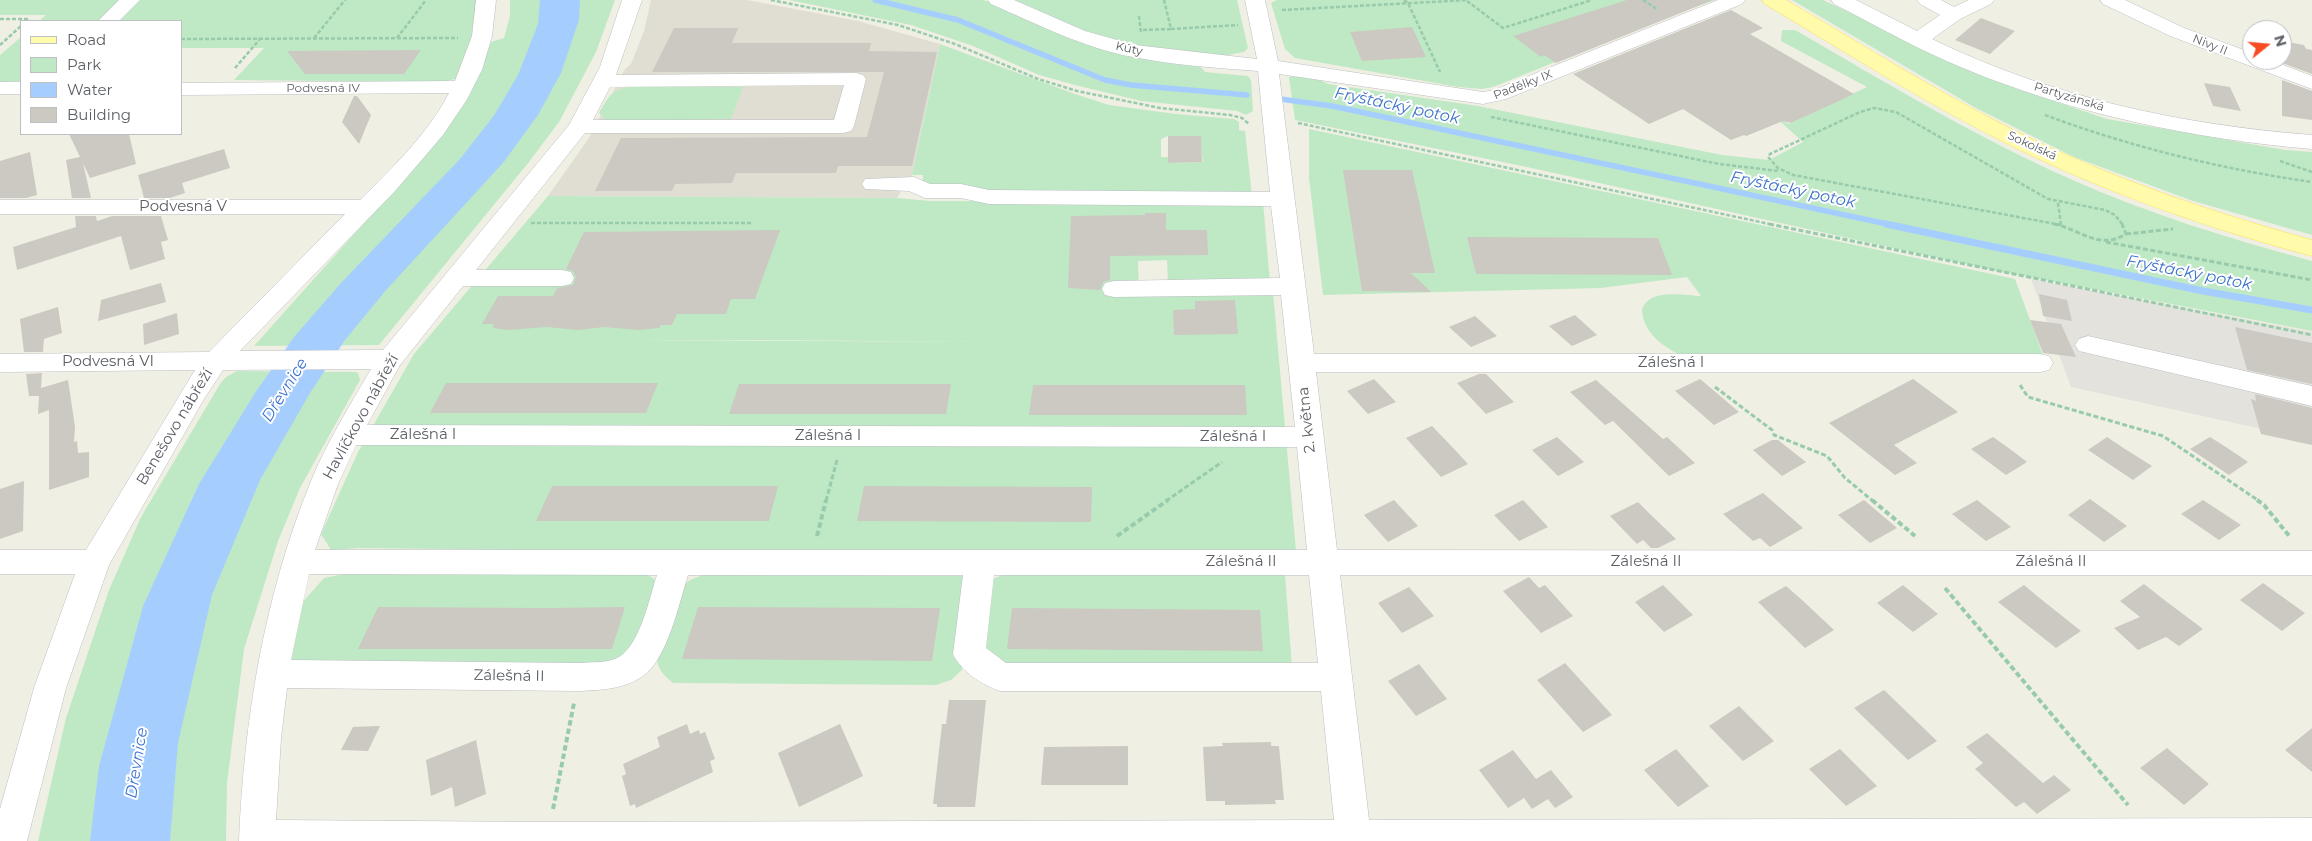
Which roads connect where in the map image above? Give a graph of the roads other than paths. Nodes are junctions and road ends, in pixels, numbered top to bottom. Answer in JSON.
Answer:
{"nodes":[{"id":1,"x":130,"y":0,"type":"edge"},
{"id":2,"x":486,"y":0,"type":"edge"},
{"id":3,"x":632,"y":0,"type":"edge"},
{"id":4,"x":1735,"y":0,"type":"edge"},
{"id":5,"x":1772,"y":0,"type":"edge"},
{"id":6,"x":1841,"y":0,"type":"edge"},
{"id":7,"x":1926,"y":0,"type":"edge"},
{"id":8,"x":1984,"y":0,"type":"edge"},
{"id":9,"x":2110,"y":0,"type":"edge"},
{"id":10,"x":1007,"y":1,"type":"edge"},
{"id":11,"x":1257,"y":6,"type":"edge"},
{"id":12,"x":1953,"y":15,"type":"junction"},
{"id":13,"x":109,"y":20,"type":"edge"},
{"id":14,"x":1920,"y":39,"type":"junction"},
{"id":15,"x":1269,"y":73,"type":"junction"},
{"id":16,"x":603,"y":81,"type":"junction"},
{"id":17,"x":2312,"y":83,"type":"edge"},
{"id":18,"x":0,"y":88,"type":"edge"},
{"id":19,"x":20,"y":88,"type":"edge"},
{"id":20,"x":464,"y":88,"type":"junction"},
{"id":21,"x":182,"y":89,"type":"edge"},
{"id":22,"x":579,"y":127,"type":"junction"},
{"id":23,"x":2312,"y":142,"type":"edge"},
{"id":24,"x":874,"y":184,"type":"dead end"},
{"id":25,"x":1283,"y":199,"type":"junction"},
{"id":26,"x":0,"y":207,"type":"edge"},
{"id":27,"x":365,"y":207,"type":"junction"},
{"id":28,"x":2312,"y":248,"type":"edge"},
{"id":29,"x":456,"y":278,"type":"junction"},
{"id":30,"x":562,"y":278,"type":"dead end"},
{"id":31,"x":1293,"y":286,"type":"junction"},
{"id":32,"x":1114,"y":289,"type":"dead end"},
{"id":33,"x":2088,"y":345,"type":"dead end"},
{"id":34,"x":380,"y":359,"type":"junction"},
{"id":35,"x":216,"y":361,"type":"junction"},
{"id":36,"x":0,"y":363,"type":"edge"},
{"id":37,"x":1301,"y":363,"type":"junction"},
{"id":38,"x":2040,"y":363,"type":"dead end"},
{"id":39,"x":2312,"y":396,"type":"edge"},
{"id":40,"x":348,"y":435,"type":"junction"},
{"id":41,"x":1310,"y":437,"type":"junction"},
{"id":42,"x":0,"y":562,"type":"edge"},
{"id":43,"x":95,"y":562,"type":"junction"},
{"id":44,"x":296,"y":562,"type":"junction"},
{"id":45,"x":1322,"y":562,"type":"junction"},
{"id":46,"x":980,"y":563,"type":"junction"},
{"id":47,"x":2311,"y":563,"type":"edge"},
{"id":48,"x":676,"y":564,"type":"junction"},
{"id":49,"x":272,"y":674,"type":"junction"},
{"id":50,"x":1336,"y":678,"type":"junction"},
{"id":51,"x":7,"y":833,"type":"edge"},
{"id":52,"x":2312,"y":835,"type":"edge"},
{"id":53,"x":1353,"y":838,"type":"edge"},
{"id":54,"x":257,"y":839,"type":"edge"}],
"edges":[{"from":1,"to":13,"type":"street"},
{"from":2,"to":20,"type":"street","name":"Benešovo nábřeží"},
{"from":3,"to":16,"type":"street","name":"Havlíčkovo nábřeží"},
{"from":4,"to":15,"type":"street","name":"Padělky IX"},
{"from":5,"to":28,"type":"main road","name":"Sokolská"},
{"from":6,"to":14,"type":"street","name":"Partyzánská"},
{"from":7,"to":12,"type":"street"},
{"from":8,"to":12,"type":"street"},
{"from":9,"to":17,"type":"street","name":"Nivy II"},
{"from":10,"to":15,"type":"street","name":"Kúty"},
{"from":11,"to":15,"type":"street","name":"2. května"},
{"from":12,"to":14,"type":"street"},
{"from":14,"to":23,"type":"street","name":"Partyzánská"},
{"from":15,"to":25,"type":"street","name":"2. května"},
{"from":16,"to":22,"type":"street","name":"Havlíčkovo nábřeží"},
{"from":16,"to":22,"type":"street"},
{"from":18,"to":19,"type":"street"},
{"from":20,"to":21,"type":"street","name":"Podvesná IV"},
{"from":20,"to":27,"type":"street","name":"Benešovo nábřeží"},
{"from":22,"to":29,"type":"street","name":"Havlíčkovo nábřeží"},
{"from":24,"to":25,"type":"street"},
{"from":25,"to":31,"type":"street","name":"2. května"},
{"from":26,"to":27,"type":"street","name":"Podvesná V"},
{"from":27,"to":35,"type":"street","name":"Benešovo nábřeží"},
{"from":29,"to":30,"type":"street"},
{"from":29,"to":34,"type":"street","name":"Havlíčkovo nábřeží"},
{"from":31,"to":32,"type":"street"},
{"from":31,"to":37,"type":"street","name":"2. května"},
{"from":33,"to":39,"type":"street"},
{"from":34,"to":35,"type":"street","name":"Podvesná VI"},
{"from":34,"to":40,"type":"street","name":"Havlíčkovo nábřeží"},
{"from":35,"to":36,"type":"street","name":"Podvesná VI"},
{"from":35,"to":43,"type":"street","name":"Benešovo nábřeží"},
{"from":37,"to":38,"type":"street","name":"Zálešná I"},
{"from":37,"to":41,"type":"street","name":"2. května"},
{"from":40,"to":41,"type":"street","name":"Zálešná I"},
{"from":40,"to":44,"type":"street","name":"Havlíčkovo nábřeží"},
{"from":41,"to":45,"type":"street","name":"2. května"},
{"from":42,"to":43,"type":"street"},
{"from":43,"to":51,"type":"street","name":"Benešovo nábřeží"},
{"from":44,"to":48,"type":"street","name":"Zálešná II"},
{"from":44,"to":49,"type":"street","name":"Havlíčkovo nábřeží"},
{"from":45,"to":46,"type":"street","name":"Zálešná II"},
{"from":45,"to":47,"type":"street","name":"Zálešná II"},
{"from":45,"to":50,"type":"street","name":"2. května"},
{"from":46,"to":48,"type":"street","name":"Zálešná II"},
{"from":46,"to":50,"type":"street"},
{"from":48,"to":49,"type":"street","name":"Zálešná II"},
{"from":49,"to":54,"type":"street","name":"Havlíčkovo nábřeží"},
{"from":50,"to":53,"type":"street","name":"2. května"},
{"from":52,"to":53,"type":"street"},
{"from":53,"to":54,"type":"street"}]}
